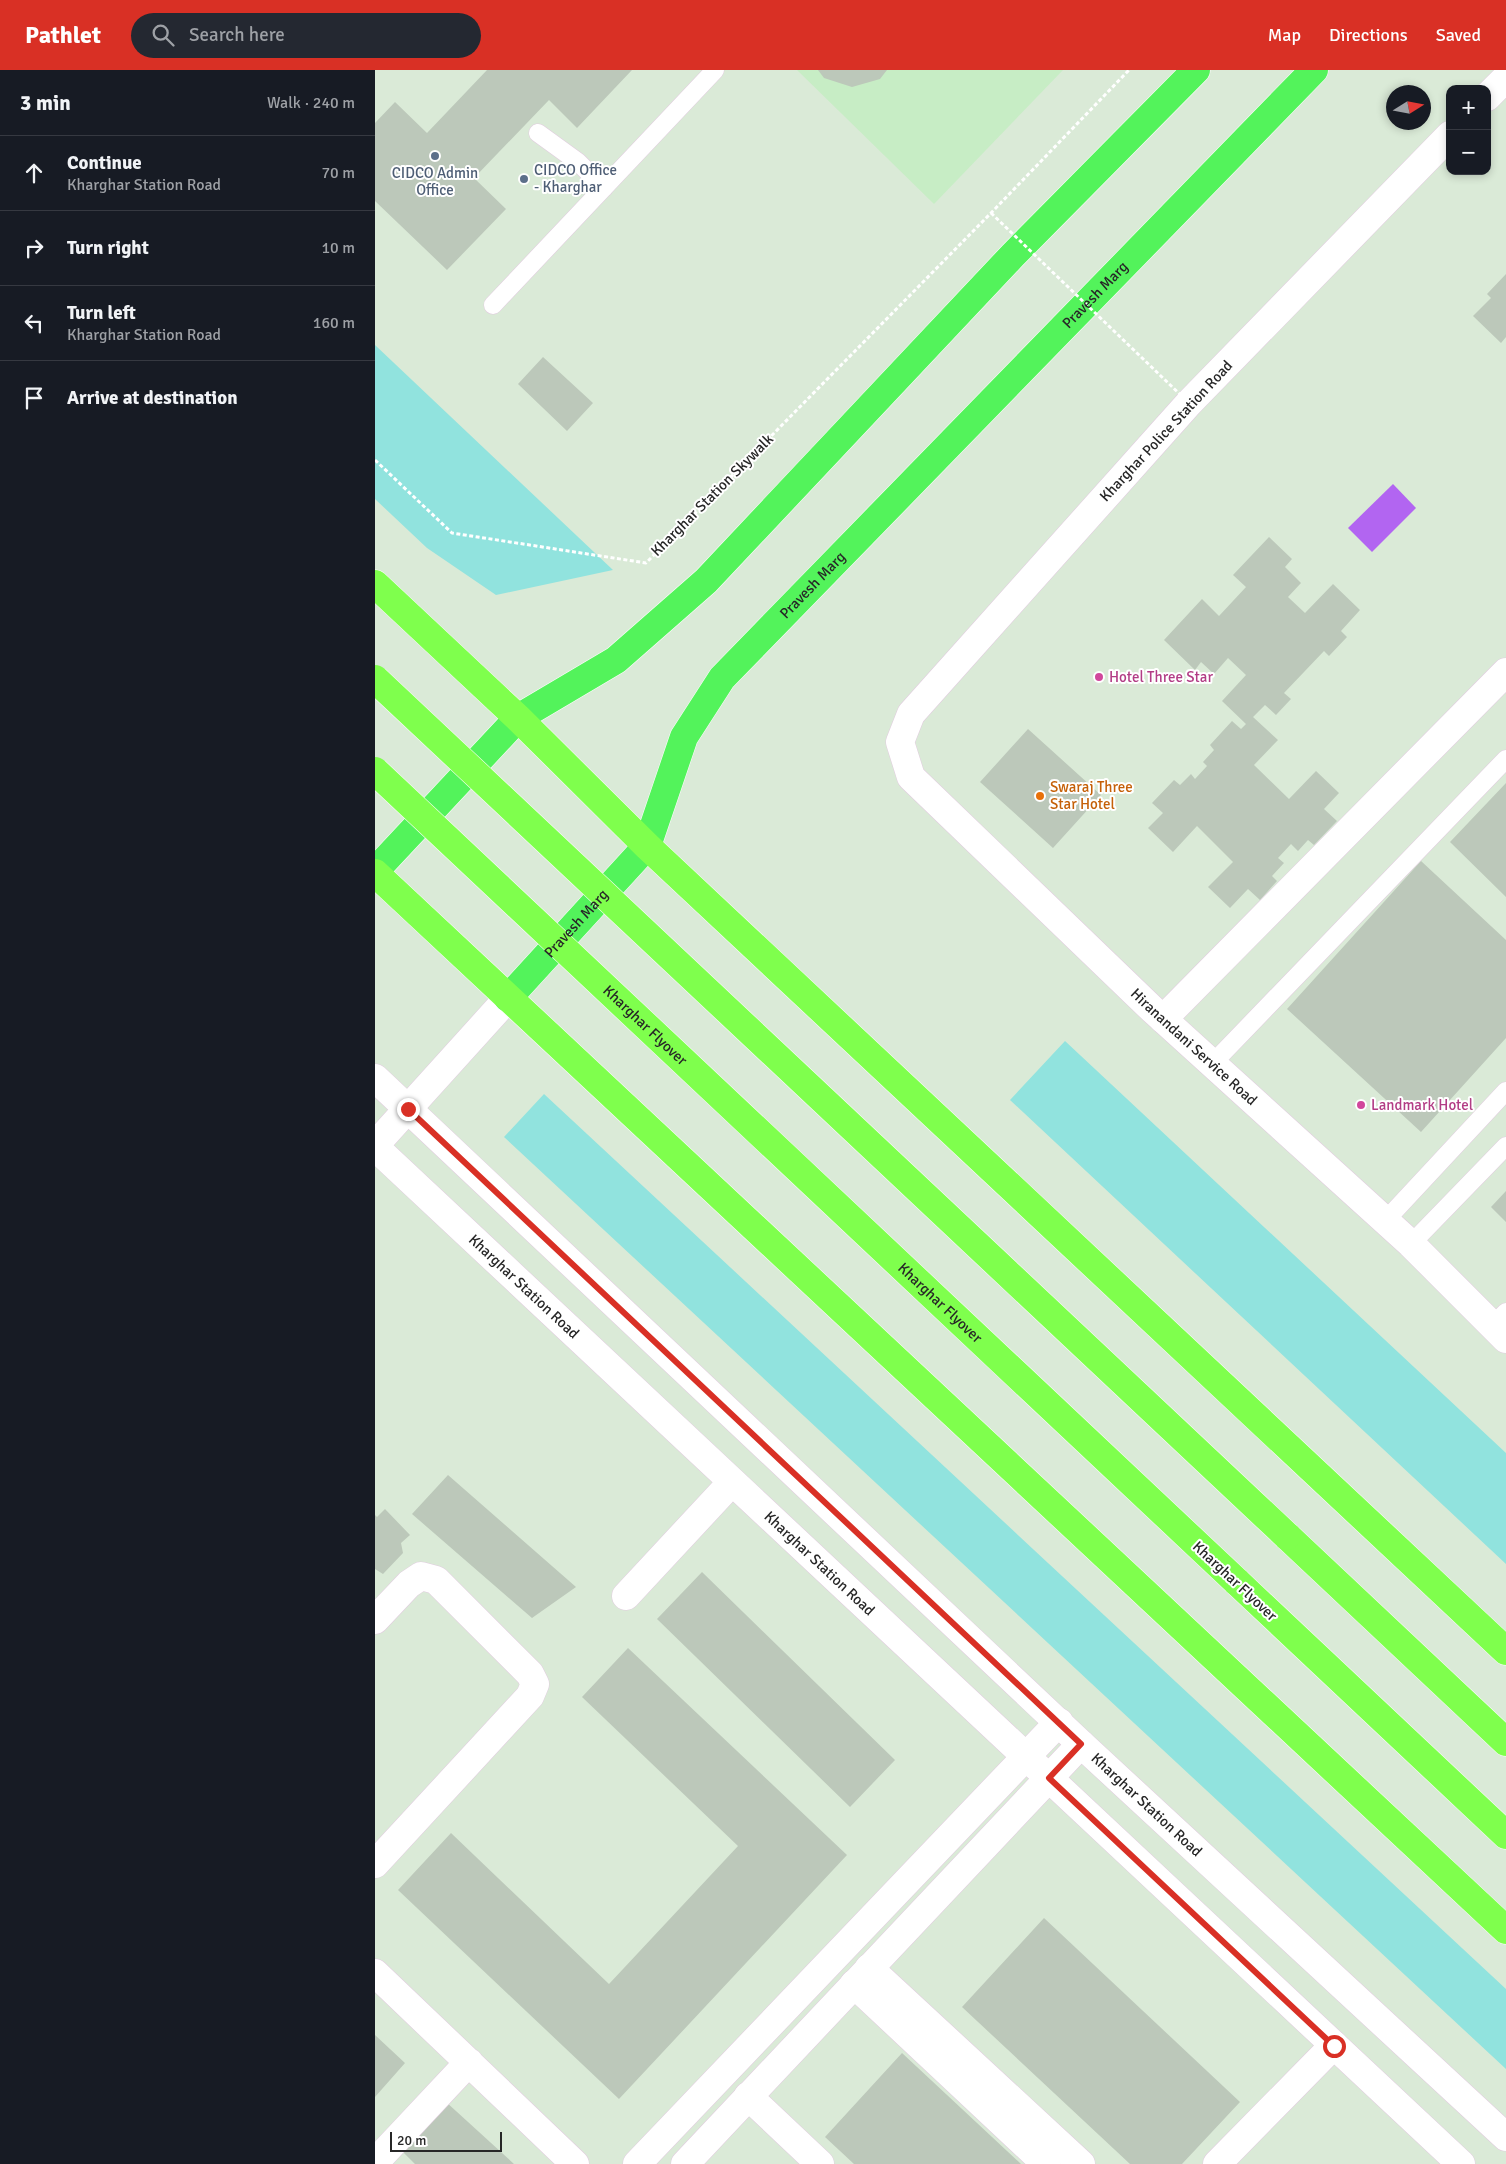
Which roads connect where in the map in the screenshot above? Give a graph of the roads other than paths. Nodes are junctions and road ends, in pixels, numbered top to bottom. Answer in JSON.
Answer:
{"nodes":[{"id":1,"x":715,"y":70,"type":"edge"},
{"id":2,"x":1195,"y":70,"type":"edge"},
{"id":3,"x":1314,"y":70,"type":"edge"},
{"id":4,"x":1506,"y":78,"type":"edge"},
{"id":5,"x":1491,"y":93,"type":"edge"},
{"id":6,"x":539,"y":133,"type":"dead end"},
{"id":7,"x":1446,"y":140,"type":"edge"},
{"id":8,"x":604,"y":188,"type":"junction"},
{"id":9,"x":493,"y":305,"type":"dead end"},
{"id":10,"x":375,"y":584,"type":"edge"},
{"id":11,"x":1506,"y":672,"type":"edge"},
{"id":12,"x":375,"y":679,"type":"edge"},
{"id":13,"x":518,"y":718,"type":"junction"},
{"id":14,"x":900,"y":742,"type":"joint"},
{"id":15,"x":1506,"y":759,"type":"edge"},
{"id":16,"x":375,"y":771,"type":"edge"},
{"id":17,"x":647,"y":846,"type":"junction"},
{"id":18,"x":375,"y":872,"type":"edge"},
{"id":19,"x":508,"y":998,"type":"junction"},
{"id":20,"x":1163,"y":1019,"type":"junction"},
{"id":21,"x":1213,"y":1063,"type":"junction"},
{"id":22,"x":375,"y":1078,"type":"edge"},
{"id":23,"x":1506,"y":1090,"type":"edge"},
{"id":24,"x":408,"y":1109,"type":"junction"},
{"id":25,"x":375,"y":1146,"type":"edge"},
{"id":26,"x":1506,"y":1146,"type":"edge"},
{"id":27,"x":1385,"y":1221,"type":"junction"},
{"id":28,"x":1411,"y":1244,"type":"junction"},
{"id":29,"x":1501,"y":1326,"type":"edge"},
{"id":30,"x":732,"y":1482,"type":"junction"},
{"id":31,"x":626,"y":1596,"type":"dead end"},
{"id":32,"x":375,"y":1620,"type":"edge"},
{"id":33,"x":1506,"y":1651,"type":"edge"},
{"id":34,"x":1059,"y":1722,"type":"junction"},
{"id":35,"x":1506,"y":1742,"type":"edge"},
{"id":36,"x":1081,"y":1744,"type":"junction"},
{"id":37,"x":1026,"y":1756,"type":"junction"},
{"id":38,"x":1049,"y":1778,"type":"junction"},
{"id":39,"x":1506,"y":1835,"type":"edge"},
{"id":40,"x":375,"y":1864,"type":"edge"},
{"id":41,"x":1506,"y":1930,"type":"edge"},
{"id":42,"x":375,"y":1973,"type":"edge"},
{"id":43,"x":862,"y":1976,"type":"junction"},
{"id":44,"x":1334,"y":2046,"type":"junction"},
{"id":45,"x":469,"y":2062,"type":"junction"},
{"id":46,"x":748,"y":2096,"type":"junction"},
{"id":47,"x":1506,"y":2138,"type":"edge"},
{"id":48,"x":381,"y":2158,"type":"edge"},
{"id":49,"x":575,"y":2164,"type":"edge"},
{"id":50,"x":637,"y":2164,"type":"edge"},
{"id":51,"x":685,"y":2164,"type":"edge"},
{"id":52,"x":820,"y":2164,"type":"edge"},
{"id":53,"x":1046,"y":2164,"type":"edge"},
{"id":54,"x":1081,"y":2164,"type":"edge"},
{"id":55,"x":1217,"y":2164,"type":"edge"},
{"id":56,"x":1461,"y":2164,"type":"edge"}],
"edges":[{"from":1,"to":8,"type":"lane"},
{"from":2,"to":13,"type":"main road"},
{"from":3,"to":17,"type":"main road","name":"Pravesh Marg"},
{"from":4,"to":5,"type":"street"},
{"from":6,"to":8,"type":"lane"},
{"from":7,"to":14,"type":"street","name":"Kharghar Police Station Road"},
{"from":8,"to":9,"type":"lane"},
{"from":10,"to":13,"type":"highway"},
{"from":11,"to":20,"type":"street"},
{"from":12,"to":35,"type":"highway","bridge":true},
{"from":13,"to":17,"type":"highway"},
{"from":13,"to":18,"type":"main road"},
{"from":14,"to":20,"type":"street","name":"Hiranandani Service Road"},
{"from":15,"to":21,"type":"lane"},
{"from":16,"to":39,"type":"highway","name":"Kharghar Flyover","bridge":true},
{"from":17,"to":19,"type":"main road","name":"Pravesh Marg"},
{"from":17,"to":33,"type":"highway"},
{"from":18,"to":19,"type":"highway"},
{"from":19,"to":24,"type":"street","name":"Pravesh Marg"},
{"from":19,"to":41,"type":"highway"},
{"from":20,"to":21,"type":"street","name":"Hiranandani Service Road"},
{"from":21,"to":27,"type":"street","name":"Hiranandani Service Road"},
{"from":22,"to":24,"type":"street","name":"Kharghar Station Road"},
{"from":23,"to":27,"type":"lane"},
{"from":24,"to":25,"type":"street","name":"Pravesh Marg"},
{"from":24,"to":34,"type":"street","name":"Kharghar Station Road"},
{"from":25,"to":30,"type":"street","name":"Kharghar Station Road"},
{"from":26,"to":28,"type":"lane"},
{"from":27,"to":28,"type":"street","name":"Hiranandani Service Road"},
{"from":28,"to":29,"type":"street","name":"Hiranandani Service Road"},
{"from":30,"to":31,"type":"street"},
{"from":30,"to":37,"type":"street","name":"Kharghar Station Road"},
{"from":32,"to":40,"type":"street"},
{"from":34,"to":36,"type":"street","name":"Kharghar Station Road"},
{"from":34,"to":37,"type":"street"},
{"from":36,"to":38,"type":"street"},
{"from":36,"to":47,"type":"street","name":"Kharghar Station Road"},
{"from":37,"to":38,"type":"street","name":"Kharghar Station Road"},
{"from":37,"to":50,"type":"street"},
{"from":38,"to":43,"type":"street"},
{"from":38,"to":44,"type":"street","name":"Kharghar Station Road"},
{"from":42,"to":45,"type":"street"},
{"from":43,"to":46,"type":"street"},
{"from":43,"to":53,"type":"street"},
{"from":43,"to":54,"type":"street"},
{"from":44,"to":55,"type":"street"},
{"from":44,"to":56,"type":"street","name":"Kharghar Station Road"},
{"from":45,"to":48,"type":"street"},
{"from":45,"to":49,"type":"street"},
{"from":46,"to":51,"type":"street"},
{"from":46,"to":52,"type":"street"}]}
